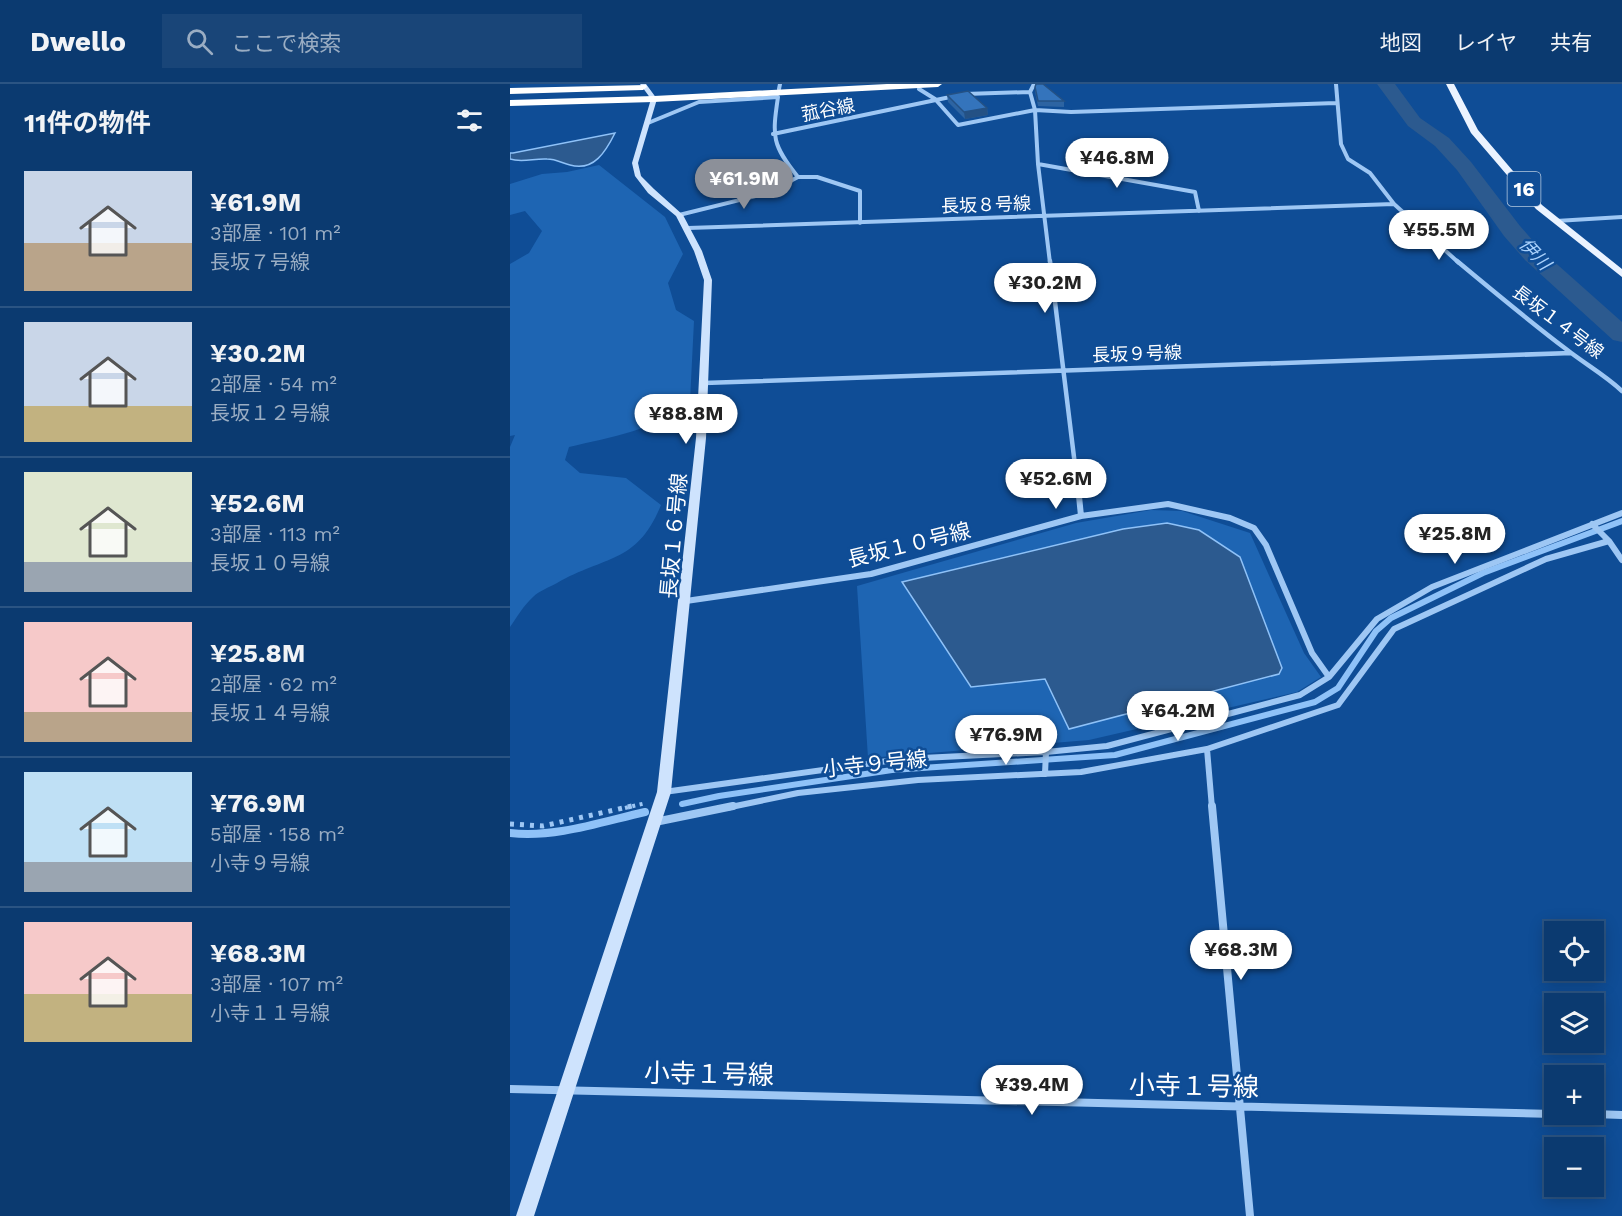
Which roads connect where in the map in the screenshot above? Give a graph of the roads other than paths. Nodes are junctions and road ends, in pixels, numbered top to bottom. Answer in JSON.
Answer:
{"nodes":[{"id":1,"x":643,"y":84,"type":"edge"},
{"id":2,"x":780,"y":84,"type":"edge"},
{"id":3,"x":795,"y":84,"type":"edge"},
{"id":4,"x":938,"y":84,"type":"edge"},
{"id":5,"x":1034,"y":84,"type":"edge"},
{"id":6,"x":1336,"y":84,"type":"edge"},
{"id":7,"x":1450,"y":84,"type":"edge"},
{"id":8,"x":510,"y":86,"type":"edge"},
{"id":9,"x":567,"y":86,"type":"edge"},
{"id":10,"x":691,"y":86,"type":"dead end"},
{"id":11,"x":657,"y":87,"type":"dead end"},
{"id":12,"x":779,"y":89,"type":"dead end"},
{"id":13,"x":919,"y":89,"type":"dead end"},
{"id":14,"x":510,"y":91,"type":"edge"},
{"id":15,"x":1030,"y":92,"type":"junction"},
{"id":16,"x":654,"y":99,"type":"junction"},
{"id":17,"x":935,"y":99,"type":"junction"},
{"id":18,"x":1336,"y":103,"type":"junction"},
{"id":19,"x":510,"y":104,"type":"edge"},
{"id":20,"x":1035,"y":110,"type":"junction"},
{"id":21,"x":648,"y":123,"type":"junction"},
{"id":22,"x":772,"y":134,"type":"junction"},
{"id":23,"x":1038,"y":164,"type":"junction"},
{"id":24,"x":798,"y":177,"type":"junction"},
{"id":25,"x":1394,"y":204,"type":"junction"},
{"id":26,"x":1199,"y":211,"type":"junction"},
{"id":27,"x":679,"y":214,"type":"junction"},
{"id":28,"x":1045,"y":217,"type":"junction"},
{"id":29,"x":1622,"y":217,"type":"edge"},
{"id":30,"x":1556,"y":221,"type":"junction"},
{"id":31,"x":860,"y":223,"type":"junction"},
{"id":32,"x":688,"y":228,"type":"junction"},
{"id":33,"x":1622,"y":274,"type":"edge"},
{"id":34,"x":1570,"y":352,"type":"junction"},
{"id":35,"x":1063,"y":370,"type":"junction"},
{"id":36,"x":704,"y":382,"type":"junction"},
{"id":37,"x":1622,"y":391,"type":"edge"},
{"id":38,"x":1622,"y":513,"type":"edge"},
{"id":39,"x":1081,"y":516,"type":"junction"},
{"id":40,"x":1593,"y":526,"type":"junction"},
{"id":41,"x":1607,"y":538,"type":"junction"},
{"id":42,"x":1622,"y":560,"type":"edge"},
{"id":43,"x":686,"y":601,"type":"junction"},
{"id":44,"x":1329,"y":677,"type":"junction"},
{"id":45,"x":1207,"y":749,"type":"junction"},
{"id":46,"x":1046,"y":755,"type":"junction"},
{"id":47,"x":1045,"y":770,"type":"junction"},
{"id":48,"x":663,"y":796,"type":"junction"},
{"id":49,"x":654,"y":822,"type":"junction"},
{"id":50,"x":510,"y":1089,"type":"edge"},
{"id":51,"x":567,"y":1091,"type":"junction"},
{"id":52,"x":1240,"y":1108,"type":"junction"},
{"id":53,"x":1544,"y":1114,"type":"edge"},
{"id":54,"x":1604,"y":1114,"type":"edge"},
{"id":55,"x":1622,"y":1115,"type":"edge"},
{"id":56,"x":525,"y":1216,"type":"edge"},
{"id":57,"x":1250,"y":1216,"type":"edge"}],
"edges":[{"from":1,"to":16,"type":"street"},
{"from":2,"to":12,"type":"street"},
{"from":3,"to":10,"type":"highway"},
{"from":4,"to":16,"type":"highway"},
{"from":5,"to":15,"type":"street"},
{"from":6,"to":18,"type":"street","name":"長坂１４号線"},
{"from":7,"to":30,"type":"main road","number":"16"},
{"from":8,"to":9,"type":"highway"},
{"from":9,"to":11,"type":"highway"},
{"from":9,"to":14,"type":"highway"},
{"from":13,"to":17,"type":"street"},
{"from":15,"to":17,"type":"street","name":"菰谷線"},
{"from":15,"to":20,"type":"street"},
{"from":16,"to":19,"type":"highway"},
{"from":16,"to":21,"type":"street","name":"長坂１６号線"},
{"from":17,"to":20,"type":"street"},
{"from":17,"to":22,"type":"street","name":"菰谷線"},
{"from":18,"to":20,"type":"street"},
{"from":18,"to":25,"type":"street","name":"長坂１４号線"},
{"from":20,"to":23,"type":"street"},
{"from":21,"to":22,"type":"street"},
{"from":21,"to":27,"type":"street","name":"長坂１６号線"},
{"from":22,"to":24,"type":"street"},
{"from":23,"to":26,"type":"street"},
{"from":23,"to":28,"type":"street"},
{"from":24,"to":27,"type":"street"},
{"from":24,"to":31,"type":"street"},
{"from":25,"to":26,"type":"street","name":"長坂８号線"},
{"from":25,"to":34,"type":"street","name":"長坂１４号線"},
{"from":26,"to":28,"type":"street","name":"長坂８号線"},
{"from":27,"to":32,"type":"street","name":"長坂１６号線"},
{"from":28,"to":31,"type":"street","name":"長坂８号線"},
{"from":28,"to":35,"type":"street"},
{"from":29,"to":30,"type":"street"},
{"from":30,"to":33,"type":"main road","number":"16"},
{"from":31,"to":32,"type":"street","name":"長坂８号線"},
{"from":32,"to":36,"type":"street","name":"長坂１６号線"},
{"from":34,"to":35,"type":"street","name":"長坂９号線"},
{"from":34,"to":37,"type":"street","name":"長坂１４号線"},
{"from":35,"to":36,"type":"street","name":"長坂９号線"},
{"from":35,"to":39,"type":"street"},
{"from":36,"to":43,"type":"street","name":"長坂１６号線"},
{"from":38,"to":40,"type":"street"},
{"from":39,"to":43,"type":"street","name":"長坂１０号線"},
{"from":39,"to":44,"type":"street","name":"長坂１０号線"},
{"from":40,"to":41,"type":"street"},
{"from":40,"to":44,"type":"street"},
{"from":41,"to":42,"type":"street"},
{"from":41,"to":45,"type":"street","name":"小寺９号線"},
{"from":43,"to":48,"type":"street","name":"長坂１６号線"},
{"from":44,"to":46,"type":"street"},
{"from":45,"to":47,"type":"street","name":"小寺９号線"},
{"from":45,"to":52,"type":"street"},
{"from":46,"to":47,"type":"street"},
{"from":46,"to":48,"type":"street"},
{"from":47,"to":49,"type":"street","name":"小寺９号線"},
{"from":48,"to":49,"type":"street","name":"長坂１６号線"},
{"from":49,"to":51,"type":"street"},
{"from":50,"to":51,"type":"street","name":"小寺１号線"},
{"from":51,"to":52,"type":"street","name":"小寺１号線"},
{"from":51,"to":56,"type":"street"},
{"from":52,"to":53,"type":"street","name":"小寺１号線"},
{"from":52,"to":57,"type":"street"},
{"from":54,"to":55,"type":"street"}]}
